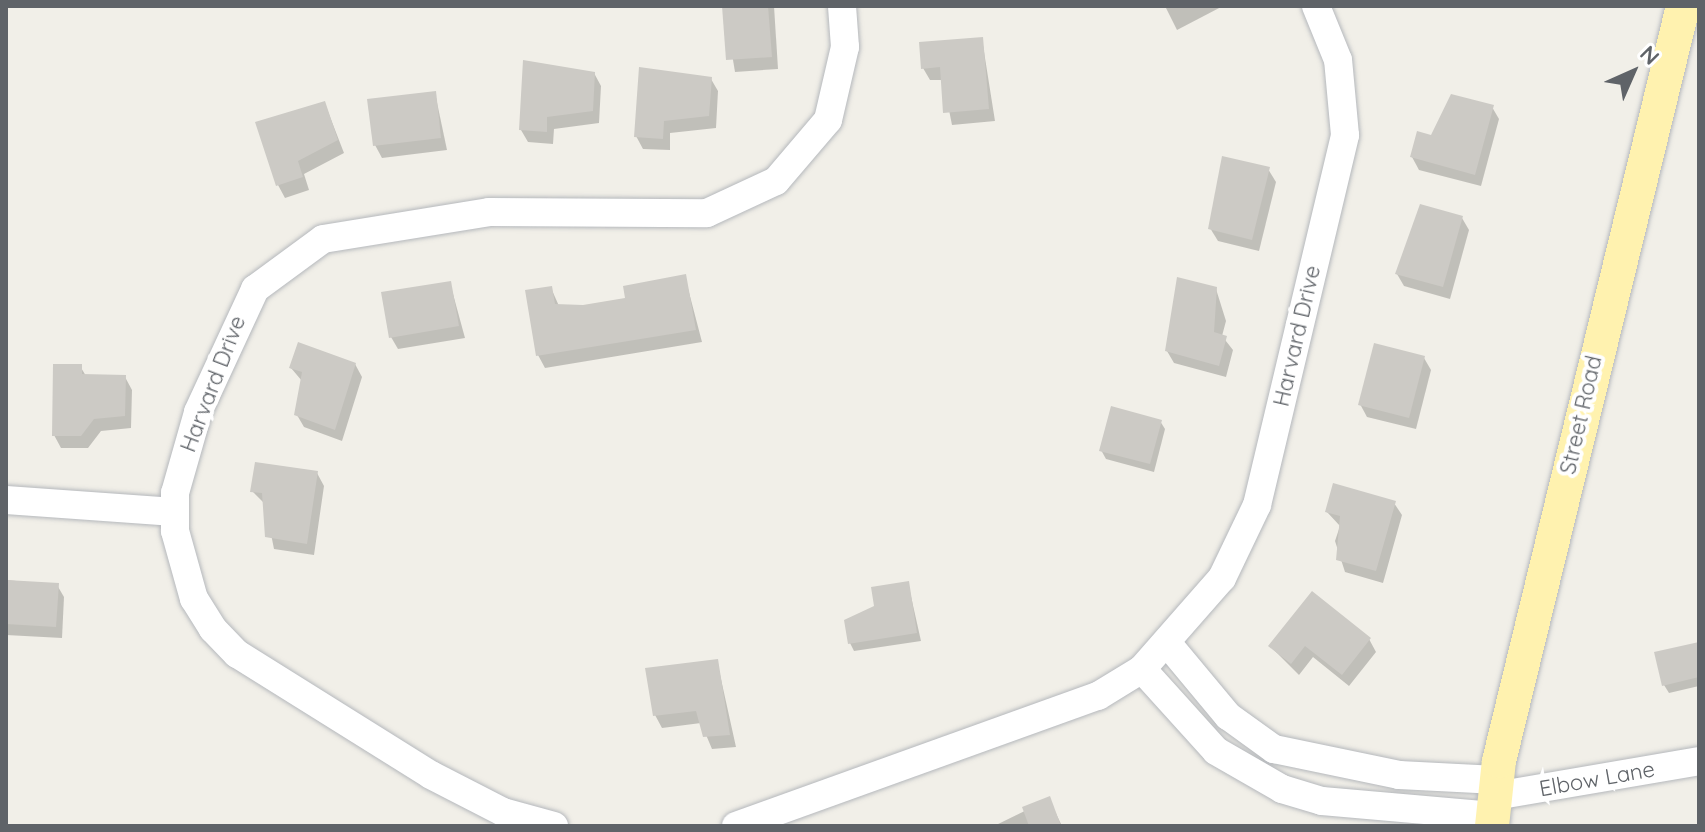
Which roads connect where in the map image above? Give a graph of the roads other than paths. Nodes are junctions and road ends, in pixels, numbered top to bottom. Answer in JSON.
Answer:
{"nodes":[{"id":1,"x":842,"y":6,"type":"edge"},
{"id":2,"x":1316,"y":6,"type":"edge"},
{"id":3,"x":1683,"y":6,"type":"edge"},
{"id":4,"x":6,"y":500,"type":"edge"},
{"id":5,"x":175,"y":512,"type":"junction"},
{"id":6,"x":1168,"y":644,"type":"junction"},
{"id":7,"x":1142,"y":669,"type":"junction"},
{"id":8,"x":1296,"y":757,"type":"junction"},
{"id":9,"x":1699,"y":761,"type":"edge"},
{"id":10,"x":1282,"y":789,"type":"junction"},
{"id":11,"x":1494,"y":805,"type":"edge"},
{"id":12,"x":554,"y":826,"type":"edge"},
{"id":13,"x":736,"y":826,"type":"edge"}],
"edges":[{"from":1,"to":5,"type":"street","name":"Harvard Drive"},
{"from":2,"to":6,"type":"street","name":"Harvard Drive"},
{"from":3,"to":11,"type":"main road","name":"Street Road"},
{"from":4,"to":5,"type":"street"},
{"from":5,"to":12,"type":"street","name":"Harvard Drive"},
{"from":6,"to":7,"type":"street","name":"Harvard Drive"},
{"from":6,"to":8,"type":"street"},
{"from":7,"to":10,"type":"street"},
{"from":7,"to":13,"type":"street","name":"Harvard Drive"},
{"from":8,"to":10,"type":"street"},
{"from":8,"to":11,"type":"street"},
{"from":9,"to":11,"type":"street","name":"Elbow Lane"},
{"from":10,"to":11,"type":"street"}]}
